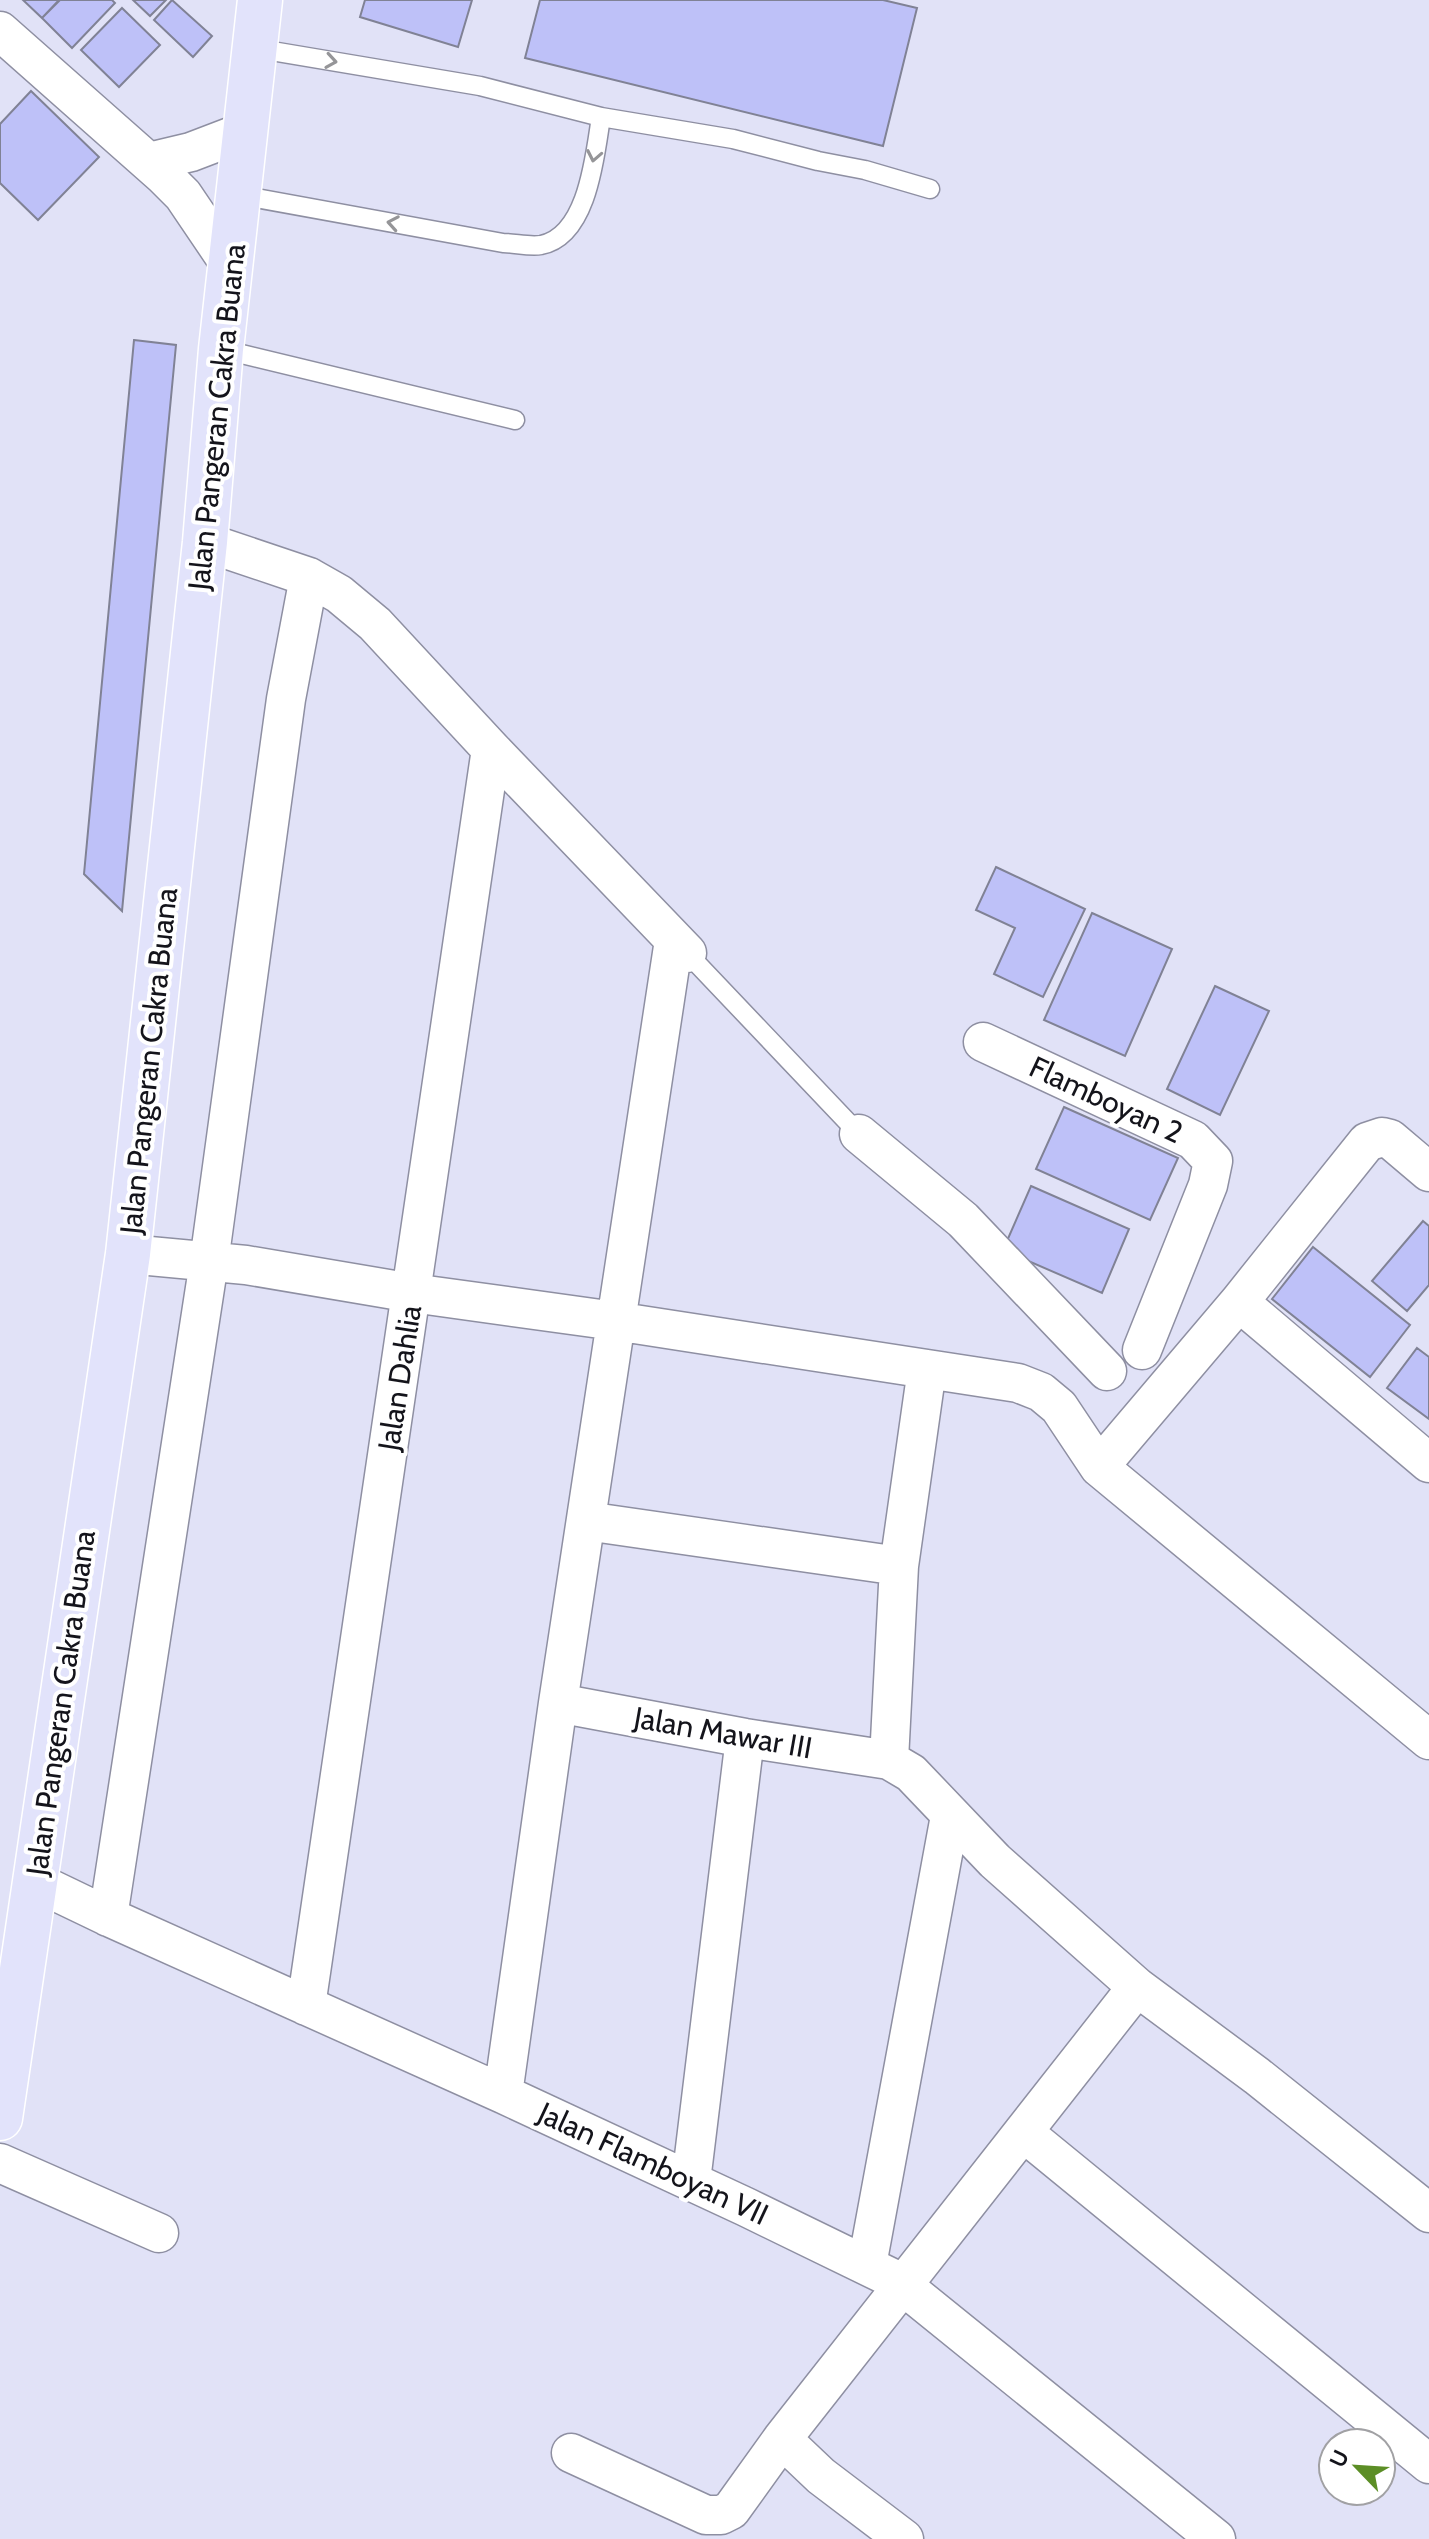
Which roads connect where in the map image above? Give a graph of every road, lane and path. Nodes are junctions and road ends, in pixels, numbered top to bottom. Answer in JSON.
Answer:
{"nodes":[{"id":1,"x":260,"y":0,"type":"edge"},
{"id":2,"x":0,"y":31,"type":"edge"},
{"id":3,"x":254,"y":48,"type":"junction"},
{"id":4,"x":601,"y":117,"type":"junction"},
{"id":5,"x":246,"y":131,"type":"junction"},
{"id":6,"x":149,"y":162,"type":"junction"},
{"id":7,"x":930,"y":189,"type":"dead end"},
{"id":8,"x":239,"y":195,"type":"junction"},
{"id":9,"x":231,"y":266,"type":"junction"},
{"id":10,"x":221,"y":349,"type":"junction"},
{"id":11,"x":515,"y":420,"type":"dead end"},
{"id":12,"x":205,"y":542,"type":"junction"},
{"id":13,"x":309,"y":577,"type":"junction"},
{"id":14,"x":491,"y":749,"type":"junction"},
{"id":15,"x":680,"y":946,"type":"junction"},
{"id":16,"x":983,"y":1042,"type":"dead end"},
{"id":17,"x":859,"y":1134,"type":"joint"},
{"id":18,"x":1429,"y":1172,"type":"edge"},
{"id":19,"x":128,"y":1254,"type":"junction"},
{"id":20,"x":209,"y":1262,"type":"junction"},
{"id":21,"x":412,"y":1293,"type":"junction"},
{"id":22,"x":1239,"y":1302,"type":"junction"},
{"id":23,"x":615,"y":1321,"type":"junction"},
{"id":24,"x":1142,"y":1350,"type":"junction"},
{"id":25,"x":927,"y":1369,"type":"junction"},
{"id":26,"x":1107,"y":1371,"type":"junction"},
{"id":27,"x":1059,"y":1407,"type":"junction"},
{"id":28,"x":1429,"y":1463,"type":"edge"},
{"id":29,"x":1099,"y":1467,"type":"junction"},
{"id":30,"x":586,"y":1521,"type":"junction"},
{"id":31,"x":899,"y":1566,"type":"junction"},
{"id":32,"x":558,"y":1703,"type":"junction"},
{"id":33,"x":745,"y":1738,"type":"junction"},
{"id":34,"x":1429,"y":1740,"type":"edge"},
{"id":35,"x":889,"y":1760,"type":"junction"},
{"id":36,"x":950,"y":1816,"type":"junction"},
{"id":37,"x":34,"y":1881,"type":"junction"},
{"id":38,"x":108,"y":1917,"type":"junction"},
{"id":39,"x":1137,"y":1987,"type":"junction"},
{"id":40,"x":306,"y":2006,"type":"junction"},
{"id":41,"x":503,"y":2094,"type":"junction"},
{"id":42,"x":0,"y":2118,"type":"edge"},
{"id":43,"x":1023,"y":2132,"type":"junction"},
{"id":44,"x":0,"y":2163,"type":"edge"},
{"id":45,"x":691,"y":2181,"type":"junction"},
{"id":46,"x":1429,"y":2213,"type":"edge"},
{"id":47,"x":159,"y":2233,"type":"dead end"},
{"id":48,"x":867,"y":2265,"type":"junction"},
{"id":49,"x":904,"y":2286,"type":"junction"},
{"id":50,"x":782,"y":2439,"type":"junction"},
{"id":51,"x":571,"y":2453,"type":"dead end"},
{"id":52,"x":1429,"y":2464,"type":"edge"},
{"id":53,"x":904,"y":2539,"type":"edge"},
{"id":54,"x":1216,"y":2539,"type":"edge"}],
"edges":[{"from":1,"to":3,"type":"main road","name":"Jalan Pangeran Cakra Buana"},
{"from":2,"to":6,"type":"street"},
{"from":3,"to":4,"type":"lane","one_way":true},
{"from":3,"to":5,"type":"main road","name":"Jalan Pangeran Cakra Buana"},
{"from":4,"to":7,"type":"lane"},
{"from":4,"to":8,"type":"lane","one_way":true},
{"from":5,"to":6,"type":"street"},
{"from":5,"to":8,"type":"main road","name":"Jalan Pangeran Cakra Buana"},
{"from":6,"to":9,"type":"street"},
{"from":8,"to":9,"type":"main road","name":"Jalan Pangeran Cakra Buana"},
{"from":9,"to":10,"type":"main road","name":"Jalan Pangeran Cakra Buana"},
{"from":10,"to":11,"type":"lane"},
{"from":10,"to":12,"type":"main road","name":"Jalan Pangeran Cakra Buana"},
{"from":12,"to":13,"type":"street"},
{"from":12,"to":19,"type":"main road","name":"Jalan Pangeran Cakra Buana"},
{"from":13,"to":14,"type":"street"},
{"from":13,"to":20,"type":"street"},
{"from":14,"to":15,"type":"street"},
{"from":14,"to":21,"type":"street","name":"Jalan Dahlia"},
{"from":15,"to":17,"type":"lane"},
{"from":15,"to":23,"type":"street"},
{"from":16,"to":24,"type":"street","name":"Flamboyan 2"},
{"from":17,"to":26,"type":"street"},
{"from":18,"to":22,"type":"street"},
{"from":19,"to":20,"type":"street"},
{"from":19,"to":37,"type":"main road","name":"Jalan Pangeran Cakra Buana"},
{"from":20,"to":21,"type":"street"},
{"from":20,"to":38,"type":"street"},
{"from":21,"to":23,"type":"street"},
{"from":21,"to":40,"type":"street","name":"Jalan Dahlia"},
{"from":22,"to":24,"type":"street"},
{"from":22,"to":28,"type":"street"},
{"from":22,"to":29,"type":"street"},
{"from":23,"to":25,"type":"street"},
{"from":23,"to":30,"type":"street"},
{"from":24,"to":26,"type":"street"},
{"from":25,"to":27,"type":"street"},
{"from":25,"to":31,"type":"street"},
{"from":26,"to":27,"type":"street"},
{"from":27,"to":29,"type":"street"},
{"from":29,"to":34,"type":"street"},
{"from":30,"to":31,"type":"street"},
{"from":30,"to":32,"type":"street"},
{"from":31,"to":35,"type":"street"},
{"from":32,"to":33,"type":"street","name":"Jalan Mawar III"},
{"from":32,"to":41,"type":"street"},
{"from":33,"to":35,"type":"street","name":"Jalan Mawar III"},
{"from":33,"to":45,"type":"street"},
{"from":35,"to":36,"type":"street"},
{"from":36,"to":39,"type":"street"},
{"from":36,"to":48,"type":"street"},
{"from":37,"to":38,"type":"street","name":"Jalan Flamboyan VII"},
{"from":37,"to":42,"type":"main road","name":"Jalan Pangeran Cakra Buana"},
{"from":38,"to":40,"type":"street","name":"Jalan Flamboyan VII"},
{"from":39,"to":43,"type":"street"},
{"from":39,"to":46,"type":"street"},
{"from":40,"to":41,"type":"street","name":"Jalan Flamboyan VII"},
{"from":41,"to":45,"type":"street","name":"Jalan Flamboyan VII"},
{"from":43,"to":49,"type":"street"},
{"from":43,"to":52,"type":"street"},
{"from":44,"to":47,"type":"street"},
{"from":45,"to":48,"type":"street","name":"Jalan Flamboyan VII"},
{"from":48,"to":49,"type":"street","name":"Jalan Flamboyan VII"},
{"from":49,"to":50,"type":"street"},
{"from":49,"to":54,"type":"street","name":"Jalan Flamboyan VII"},
{"from":50,"to":51,"type":"street"},
{"from":50,"to":53,"type":"street"}]}
